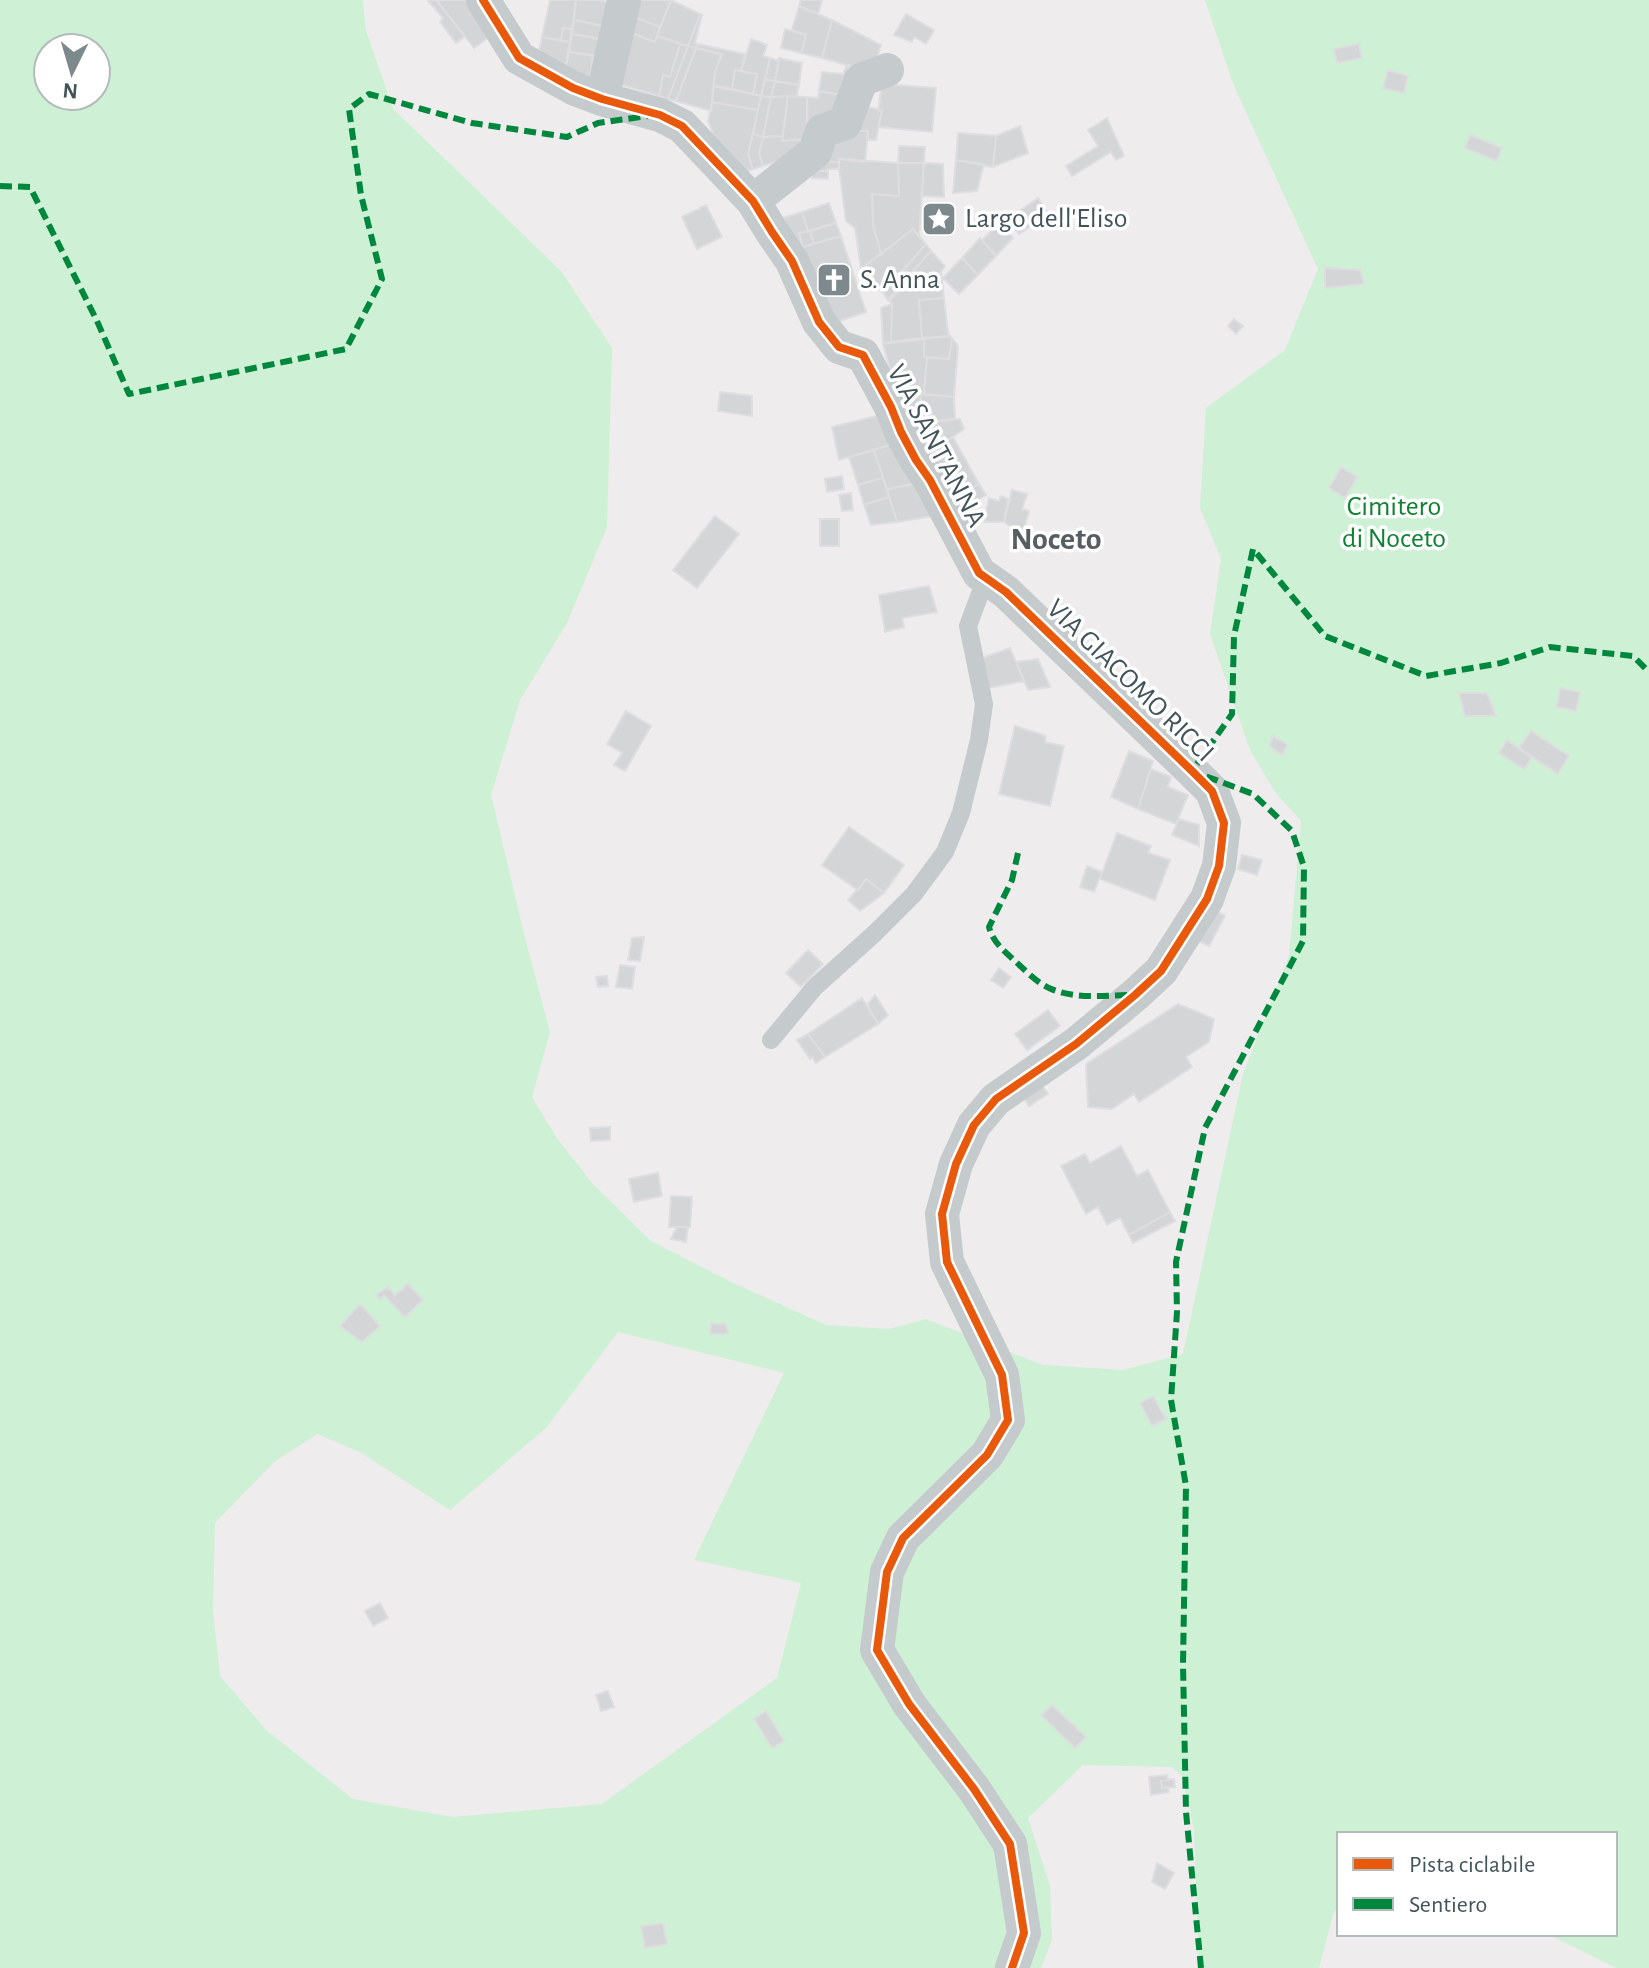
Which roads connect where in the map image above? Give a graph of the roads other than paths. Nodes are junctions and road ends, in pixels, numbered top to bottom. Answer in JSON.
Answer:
{"nodes":[{"id":1,"x":483,"y":0,"type":"edge"},
{"id":2,"x":624,"y":0,"type":"edge"},
{"id":3,"x":887,"y":70,"type":"dead end"},
{"id":4,"x":602,"y":99,"type":"junction"},
{"id":5,"x":753,"y":201,"type":"junction"},
{"id":6,"x":979,"y":573,"type":"junction"},
{"id":7,"x":771,"y":1040,"type":"dead end"},
{"id":8,"x":1012,"y":1968,"type":"edge"}],
"edges":[{"from":1,"to":4,"type":"street","name":"VIA SANT'ANNA"},
{"from":2,"to":4,"type":"street"},
{"from":3,"to":5,"type":"street"},
{"from":4,"to":5,"type":"street","name":"VIA SANT'ANNA"},
{"from":5,"to":6,"type":"street","name":"VIA SANT'ANNA"},
{"from":6,"to":7,"type":"lane"},
{"from":6,"to":8,"type":"street","name":"VIA GIACOMO RICCI"}]}
